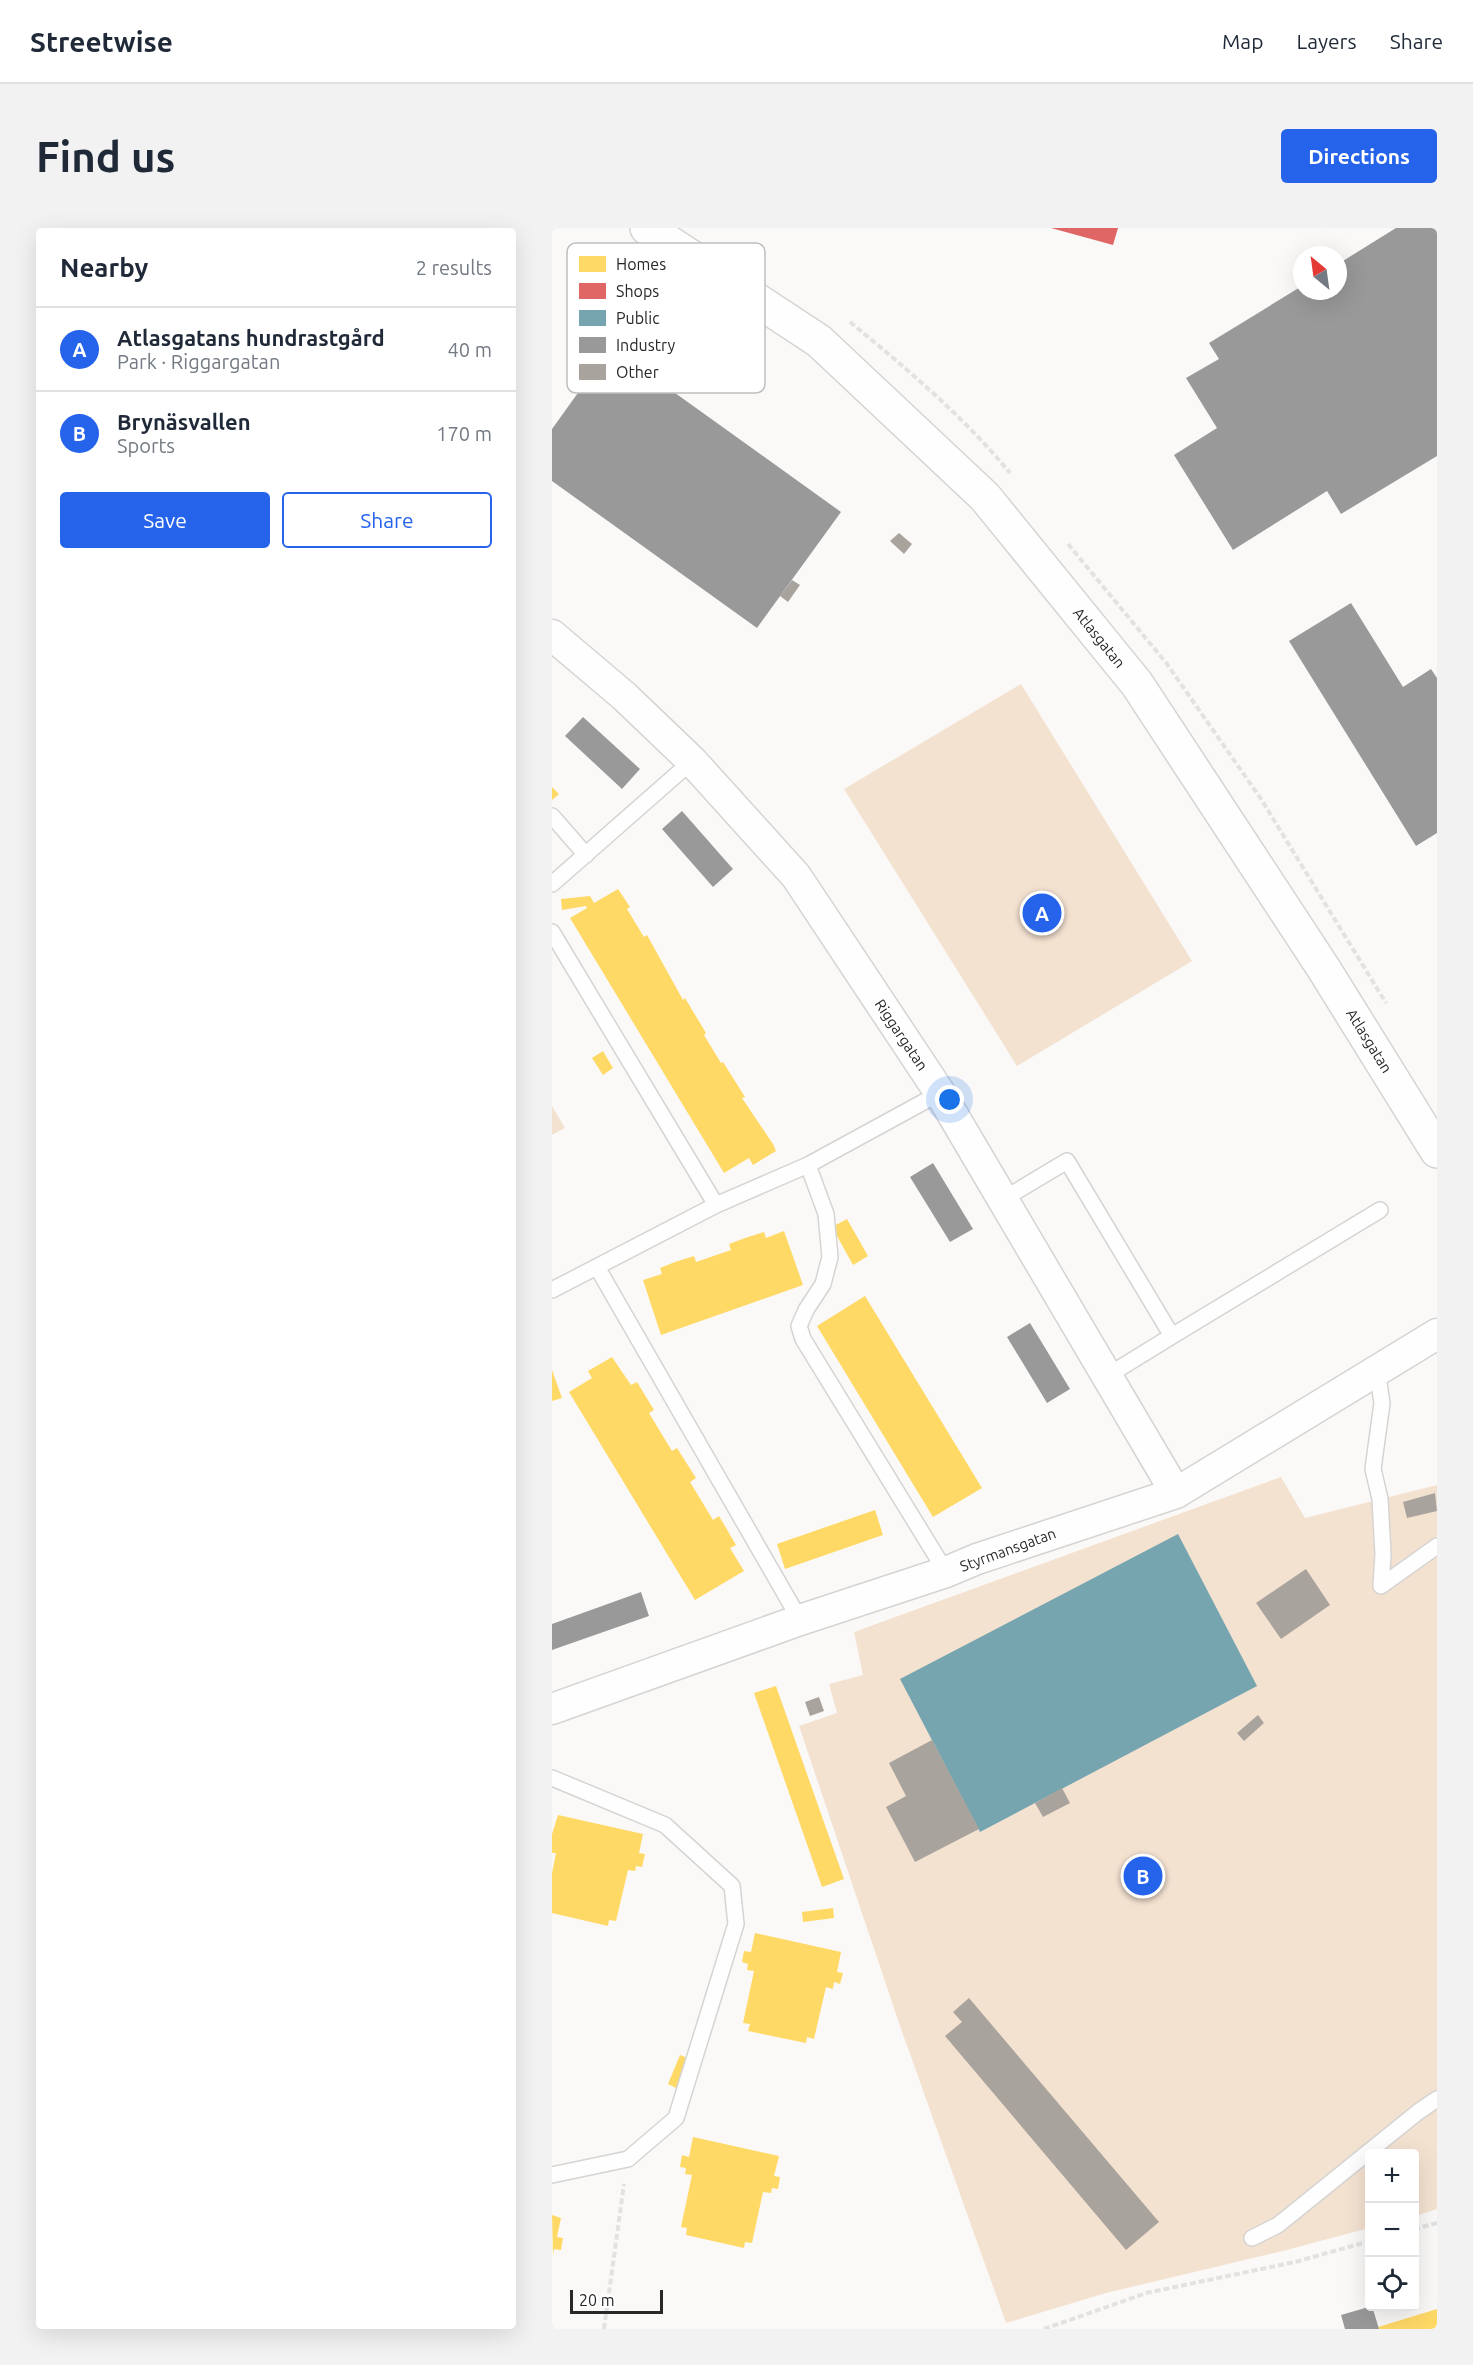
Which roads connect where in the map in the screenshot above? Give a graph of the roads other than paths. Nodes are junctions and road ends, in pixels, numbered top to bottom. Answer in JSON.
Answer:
{"nodes":[{"id":1,"x":647,"y":228,"type":"edge"},
{"id":2,"x":670,"y":243,"type":"edge"},
{"id":3,"x":765,"y":306,"type":"edge"},
{"id":4,"x":552,"y":635,"type":"edge"},
{"id":5,"x":692,"y":762,"type":"junction"},
{"id":6,"x":552,"y":816,"type":"edge"},
{"id":7,"x":586,"y":855,"type":"junction"},
{"id":8,"x":552,"y":884,"type":"edge"},
{"id":9,"x":552,"y":932,"type":"edge"},
{"id":10,"x":940,"y":1093,"type":"junction"},
{"id":11,"x":1437,"y":1151,"type":"edge"},
{"id":12,"x":808,"y":1165,"type":"junction"},
{"id":13,"x":1002,"y":1200,"type":"junction"},
{"id":14,"x":716,"y":1205,"type":"junction"},
{"id":15,"x":1380,"y":1210,"type":"dead end"},
{"id":16,"x":597,"y":1267,"type":"junction"},
{"id":17,"x":552,"y":1290,"type":"edge"},
{"id":18,"x":1437,"y":1334,"type":"edge"},
{"id":19,"x":1172,"y":1336,"type":"junction"},
{"id":20,"x":1377,"y":1370,"type":"junction"},
{"id":21,"x":1107,"y":1376,"type":"junction"},
{"id":22,"x":1176,"y":1493,"type":"junction"},
{"id":23,"x":1437,"y":1546,"type":"edge"},
{"id":24,"x":946,"y":1572,"type":"junction"},
{"id":25,"x":800,"y":1620,"type":"junction"},
{"id":26,"x":552,"y":1709,"type":"edge"},
{"id":27,"x":552,"y":1778,"type":"edge"},
{"id":28,"x":1437,"y":2099,"type":"edge"},
{"id":29,"x":552,"y":2175,"type":"edge"},
{"id":30,"x":1252,"y":2238,"type":"dead end"}],
"edges":[{"from":1,"to":2,"type":"street","name":"Atlasgatan"},
{"from":3,"to":11,"type":"street","name":"Atlasgatan"},
{"from":4,"to":5,"type":"street","name":"Riggargatan"},
{"from":5,"to":7,"type":"lane"},
{"from":5,"to":10,"type":"street","name":"Riggargatan"},
{"from":6,"to":7,"type":"lane"},
{"from":7,"to":8,"type":"lane"},
{"from":9,"to":14,"type":"lane"},
{"from":10,"to":12,"type":"lane"},
{"from":10,"to":13,"type":"street","name":"Riggargatan"},
{"from":12,"to":14,"type":"lane"},
{"from":12,"to":24,"type":"lane"},
{"from":13,"to":19,"type":"lane"},
{"from":13,"to":21,"type":"street","name":"Riggargatan"},
{"from":14,"to":16,"type":"lane"},
{"from":15,"to":19,"type":"lane"},
{"from":16,"to":17,"type":"lane"},
{"from":16,"to":25,"type":"lane"},
{"from":18,"to":20,"type":"street","name":"Styrmansgatan"},
{"from":19,"to":21,"type":"lane"},
{"from":20,"to":22,"type":"street","name":"Styrmansgatan"},
{"from":20,"to":23,"type":"lane"},
{"from":21,"to":22,"type":"street","name":"Riggargatan"},
{"from":22,"to":24,"type":"street","name":"Styrmansgatan"},
{"from":24,"to":25,"type":"street","name":"Styrmansgatan"},
{"from":25,"to":26,"type":"street","name":"Styrmansgatan"},
{"from":27,"to":29,"type":"lane"},
{"from":28,"to":30,"type":"lane"}]}
